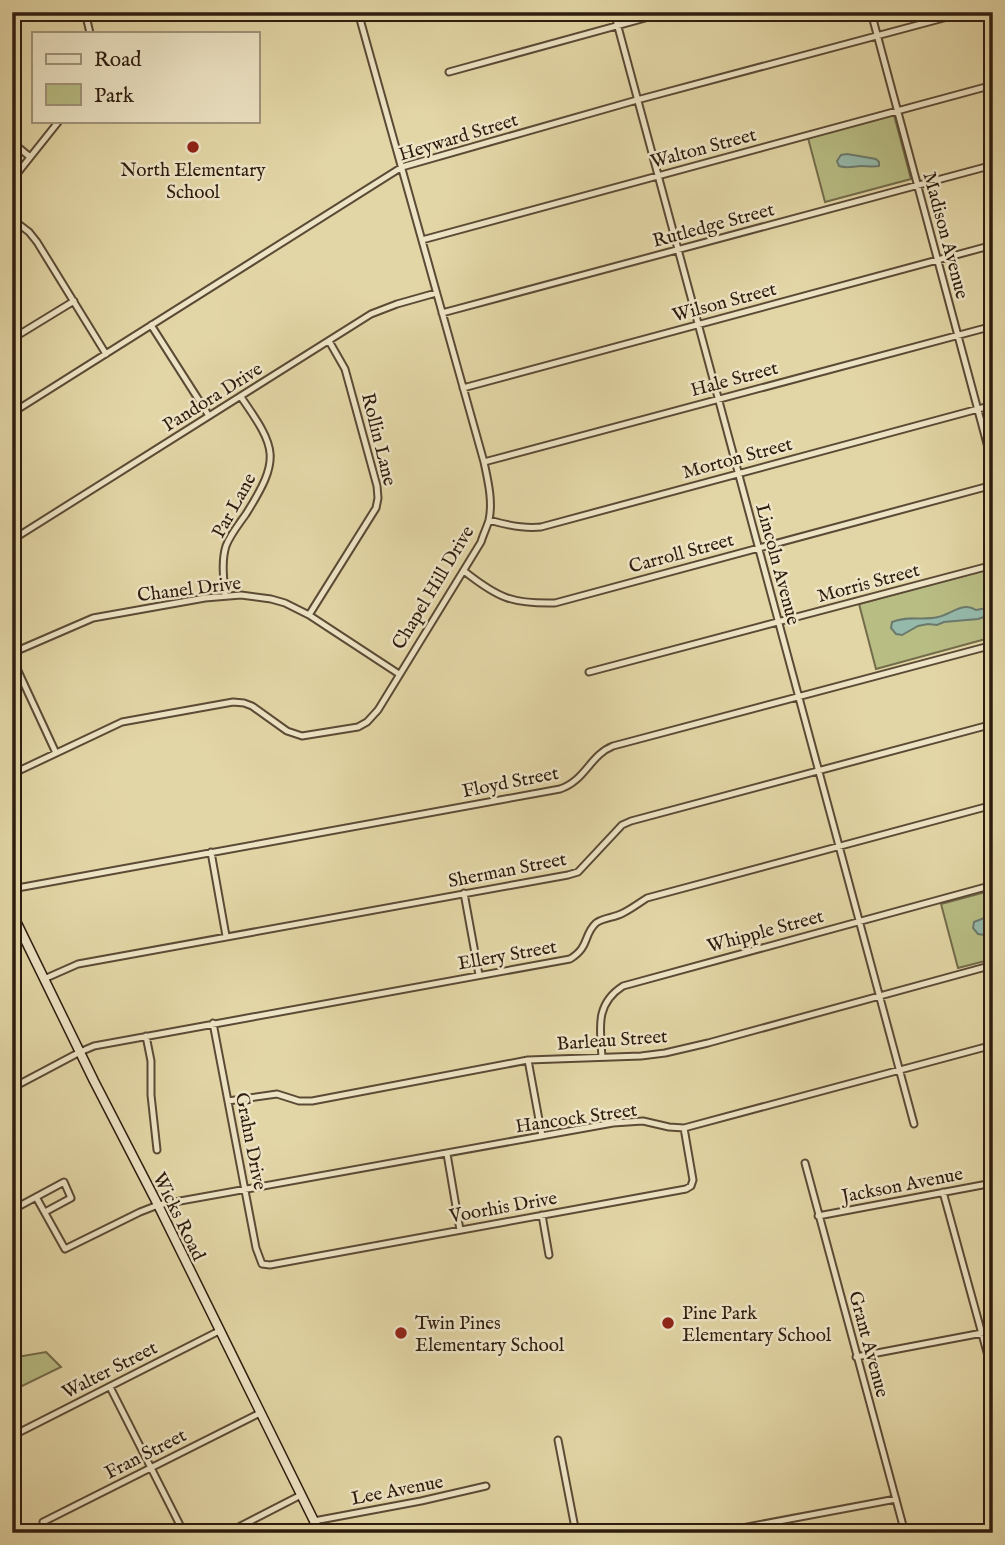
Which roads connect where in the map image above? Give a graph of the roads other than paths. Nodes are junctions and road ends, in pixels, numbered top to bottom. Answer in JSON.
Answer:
{"nodes":[{"id":1,"x":85,"y":12,"type":"edge"},
{"id":2,"x":377,"y":12,"type":"edge"},
{"id":3,"x":614,"y":12,"type":"edge"},
{"id":4,"x":667,"y":12,"type":"edge"},
{"id":5,"x":871,"y":12,"type":"edge"},
{"id":6,"x":966,"y":12,"type":"edge"},
{"id":7,"x":359,"y":15,"type":"edge"},
{"id":8,"x":12,"y":22,"type":"edge"},
{"id":9,"x":617,"y":26,"type":"junction"},
{"id":10,"x":90,"y":32,"type":"edge"},
{"id":11,"x":877,"y":36,"type":"junction"},
{"id":12,"x":12,"y":54,"type":"edge"},
{"id":13,"x":449,"y":72,"type":"dead end"},
{"id":14,"x":993,"y":85,"type":"edge"},
{"id":15,"x":637,"y":100,"type":"junction"},
{"id":16,"x":898,"y":111,"type":"junction"},
{"id":17,"x":58,"y":122,"type":"edge"},
{"id":18,"x":12,"y":142,"type":"edge"},
{"id":19,"x":30,"y":157,"type":"junction"},
{"id":20,"x":993,"y":165,"type":"edge"},
{"id":21,"x":402,"y":167,"type":"junction"},
{"id":22,"x":658,"y":175,"type":"junction"},
{"id":23,"x":12,"y":180,"type":"edge"},
{"id":24,"x":917,"y":186,"type":"junction"},
{"id":25,"x":12,"y":219,"type":"edge"},
{"id":26,"x":422,"y":240,"type":"junction"},
{"id":27,"x":993,"y":245,"type":"edge"},
{"id":28,"x":677,"y":249,"type":"junction"},
{"id":29,"x":937,"y":260,"type":"junction"},
{"id":30,"x":436,"y":293,"type":"junction"},
{"id":31,"x":74,"y":301,"type":"junction"},
{"id":32,"x":442,"y":313,"type":"junction"},
{"id":33,"x":698,"y":324,"type":"junction"},
{"id":34,"x":151,"y":326,"type":"junction"},
{"id":35,"x":993,"y":326,"type":"edge"},
{"id":36,"x":957,"y":335,"type":"junction"},
{"id":37,"x":12,"y":336,"type":"edge"},
{"id":38,"x":329,"y":341,"type":"junction"},
{"id":39,"x":106,"y":354,"type":"junction"},
{"id":40,"x":463,"y":388,"type":"junction"},
{"id":41,"x":241,"y":397,"type":"junction"},
{"id":42,"x":718,"y":399,"type":"junction"},
{"id":43,"x":993,"y":405,"type":"edge"},
{"id":44,"x":977,"y":409,"type":"junction"},
{"id":45,"x":12,"y":413,"type":"edge"},
{"id":46,"x":209,"y":416,"type":"junction"},
{"id":47,"x":484,"y":462,"type":"junction"},
{"id":48,"x":993,"y":466,"type":"edge"},
{"id":49,"x":738,"y":473,"type":"junction"},
{"id":50,"x":993,"y":485,"type":"edge"},
{"id":51,"x":489,"y":520,"type":"junction"},
{"id":52,"x":12,"y":541,"type":"edge"},
{"id":53,"x":758,"y":548,"type":"junction"},
{"id":54,"x":993,"y":565,"type":"edge"},
{"id":55,"x":464,"y":571,"type":"junction"},
{"id":56,"x":225,"y":595,"type":"junction"},
{"id":57,"x":309,"y":615,"type":"junction"},
{"id":58,"x":779,"y":622,"type":"junction"},
{"id":59,"x":993,"y":645,"type":"edge"},
{"id":60,"x":12,"y":656,"type":"edge"},
{"id":61,"x":589,"y":672,"type":"dead end"},
{"id":62,"x":399,"y":674,"type":"junction"},
{"id":63,"x":799,"y":696,"type":"junction"},
{"id":64,"x":993,"y":724,"type":"edge"},
{"id":65,"x":56,"y":753,"type":"junction"},
{"id":66,"x":819,"y":771,"type":"junction"},
{"id":67,"x":12,"y":774,"type":"edge"},
{"id":68,"x":993,"y":805,"type":"edge"},
{"id":69,"x":839,"y":846,"type":"junction"},
{"id":70,"x":211,"y":852,"type":"junction"},
{"id":71,"x":993,"y":885,"type":"edge"},
{"id":72,"x":12,"y":889,"type":"edge"},
{"id":73,"x":464,"y":894,"type":"junction"},
{"id":74,"x":12,"y":913,"type":"edge"},
{"id":75,"x":859,"y":921,"type":"junction"},
{"id":76,"x":226,"y":936,"type":"junction"},
{"id":77,"x":993,"y":965,"type":"edge"},
{"id":78,"x":479,"y":975,"type":"junction"},
{"id":79,"x":44,"y":979,"type":"junction"},
{"id":80,"x":879,"y":996,"type":"junction"},
{"id":81,"x":213,"y":1023,"type":"junction"},
{"id":82,"x":146,"y":1037,"type":"junction"},
{"id":83,"x":993,"y":1045,"type":"edge"},
{"id":84,"x":80,"y":1052,"type":"junction"},
{"id":85,"x":602,"y":1057,"type":"junction"},
{"id":86,"x":528,"y":1060,"type":"junction"},
{"id":87,"x":900,"y":1071,"type":"junction"},
{"id":88,"x":12,"y":1088,"type":"edge"},
{"id":89,"x":228,"y":1101,"type":"junction"},
{"id":90,"x":914,"y":1124,"type":"dead end"},
{"id":91,"x":684,"y":1128,"type":"junction"},
{"id":92,"x":542,"y":1136,"type":"junction"},
{"id":93,"x":157,"y":1150,"type":"dead end"},
{"id":94,"x":447,"y":1154,"type":"junction"},
{"id":95,"x":805,"y":1163,"type":"dead end"},
{"id":96,"x":993,"y":1183,"type":"edge"},
{"id":97,"x":245,"y":1191,"type":"junction"},
{"id":98,"x":943,"y":1192,"type":"junction"},
{"id":99,"x":36,"y":1197,"type":"junction"},
{"id":100,"x":158,"y":1205,"type":"junction"},
{"id":101,"x":12,"y":1210,"type":"edge"},
{"id":102,"x":45,"y":1212,"type":"junction"},
{"id":103,"x":542,"y":1215,"type":"junction"},
{"id":104,"x":818,"y":1216,"type":"junction"},
{"id":105,"x":460,"y":1230,"type":"junction"},
{"id":106,"x":549,"y":1255,"type":"dead end"},
{"id":107,"x":262,"y":1264,"type":"joint"},
{"id":108,"x":219,"y":1331,"type":"junction"},
{"id":109,"x":993,"y":1331,"type":"edge"},
{"id":110,"x":981,"y":1334,"type":"junction"},
{"id":111,"x":856,"y":1357,"type":"junction"},
{"id":112,"x":993,"y":1374,"type":"edge"},
{"id":113,"x":110,"y":1387,"type":"junction"},
{"id":114,"x":260,"y":1413,"type":"junction"},
{"id":115,"x":12,"y":1436,"type":"edge"},
{"id":116,"x":558,"y":1440,"type":"dead end"},
{"id":117,"x":151,"y":1468,"type":"junction"},
{"id":118,"x":486,"y":1486,"type":"dead end"},
{"id":119,"x":301,"y":1495,"type":"junction"},
{"id":120,"x":896,"y":1499,"type":"junction"},
{"id":121,"x":314,"y":1521,"type":"junction"},
{"id":122,"x":43,"y":1522,"type":"dead end"},
{"id":123,"x":184,"y":1533,"type":"edge"},
{"id":124,"x":227,"y":1533,"type":"edge"},
{"id":125,"x":320,"y":1533,"type":"edge"},
{"id":126,"x":576,"y":1533,"type":"edge"},
{"id":127,"x":715,"y":1533,"type":"edge"},
{"id":128,"x":905,"y":1533,"type":"edge"}],
"edges":[{"from":1,"to":10,"type":"street"},
{"from":2,"to":7,"type":"street"},
{"from":3,"to":9,"type":"street","name":"Lincoln Avenue"},
{"from":4,"to":9,"type":"street"},
{"from":5,"to":11,"type":"street","name":"Madison Avenue"},
{"from":6,"to":11,"type":"street","name":"Heyward Street"},
{"from":7,"to":21,"type":"street","name":"Chapel Hill Drive"},
{"from":8,"to":12,"type":"street"},
{"from":9,"to":13,"type":"street"},
{"from":9,"to":15,"type":"street","name":"Lincoln Avenue"},
{"from":11,"to":15,"type":"street","name":"Heyward Street"},
{"from":11,"to":16,"type":"street","name":"Madison Avenue"},
{"from":14,"to":16,"type":"street","name":"Walton Street"},
{"from":15,"to":21,"type":"street","name":"Heyward Street"},
{"from":15,"to":22,"type":"street","name":"Lincoln Avenue"},
{"from":16,"to":22,"type":"street","name":"Walton Street"},
{"from":16,"to":24,"type":"street","name":"Madison Avenue"},
{"from":17,"to":19,"type":"street"},
{"from":18,"to":19,"type":"street"},
{"from":19,"to":23,"type":"street"},
{"from":20,"to":24,"type":"street","name":"Rutledge Street"},
{"from":21,"to":26,"type":"street","name":"Chapel Hill Drive"},
{"from":21,"to":34,"type":"street","name":"Heyward Street"},
{"from":22,"to":26,"type":"street","name":"Walton Street"},
{"from":22,"to":28,"type":"street","name":"Lincoln Avenue"},
{"from":24,"to":28,"type":"street","name":"Rutledge Street"},
{"from":24,"to":29,"type":"street","name":"Madison Avenue"},
{"from":25,"to":31,"type":"street"},
{"from":26,"to":30,"type":"street","name":"Chapel Hill Drive"},
{"from":27,"to":29,"type":"street","name":"Wilson Street"},
{"from":28,"to":32,"type":"street","name":"Rutledge Street"},
{"from":28,"to":33,"type":"street","name":"Lincoln Avenue"},
{"from":29,"to":33,"type":"street","name":"Wilson Street"},
{"from":29,"to":36,"type":"street","name":"Madison Avenue"},
{"from":30,"to":32,"type":"street","name":"Chapel Hill Drive"},
{"from":30,"to":38,"type":"street","name":"Pandora Drive"},
{"from":31,"to":37,"type":"street"},
{"from":31,"to":39,"type":"street"},
{"from":32,"to":40,"type":"street","name":"Chapel Hill Drive"},
{"from":33,"to":40,"type":"street","name":"Wilson Street"},
{"from":33,"to":42,"type":"street","name":"Lincoln Avenue"},
{"from":34,"to":39,"type":"street","name":"Heyward Street"},
{"from":34,"to":46,"type":"street"},
{"from":35,"to":36,"type":"street","name":"Hale Street"},
{"from":36,"to":42,"type":"street","name":"Hale Street"},
{"from":36,"to":44,"type":"street","name":"Madison Avenue"},
{"from":38,"to":41,"type":"street","name":"Pandora Drive"},
{"from":38,"to":57,"type":"street","name":"Rollin Lane"},
{"from":39,"to":45,"type":"street","name":"Heyward Street"},
{"from":40,"to":47,"type":"street","name":"Chapel Hill Drive"},
{"from":41,"to":46,"type":"street","name":"Pandora Drive"},
{"from":41,"to":56,"type":"street","name":"Par Lane"},
{"from":42,"to":47,"type":"street","name":"Hale Street"},
{"from":42,"to":49,"type":"street","name":"Lincoln Avenue"},
{"from":43,"to":44,"type":"street","name":"Morton Street"},
{"from":44,"to":48,"type":"street","name":"Madison Avenue"},
{"from":44,"to":49,"type":"street","name":"Morton Street"},
{"from":46,"to":52,"type":"street","name":"Pandora Drive"},
{"from":47,"to":51,"type":"street","name":"Chapel Hill Drive"},
{"from":49,"to":51,"type":"street","name":"Morton Street"},
{"from":49,"to":53,"type":"street","name":"Lincoln Avenue"},
{"from":50,"to":53,"type":"street","name":"Carroll Street"},
{"from":51,"to":55,"type":"street","name":"Chapel Hill Drive"},
{"from":53,"to":55,"type":"street","name":"Carroll Street"},
{"from":53,"to":58,"type":"street","name":"Lincoln Avenue"},
{"from":54,"to":58,"type":"street","name":"Morris Street"},
{"from":55,"to":62,"type":"street","name":"Chapel Hill Drive"},
{"from":56,"to":57,"type":"street","name":"Chanel Drive"},
{"from":56,"to":60,"type":"street","name":"Chanel Drive"},
{"from":57,"to":62,"type":"street","name":"Chanel Drive"},
{"from":58,"to":61,"type":"street","name":"Morris Street"},
{"from":58,"to":63,"type":"street","name":"Lincoln Avenue"},
{"from":59,"to":63,"type":"street","name":"Floyd Street"},
{"from":60,"to":65,"type":"street"},
{"from":62,"to":65,"type":"street","name":"Chapel Hill Drive"},
{"from":63,"to":66,"type":"street","name":"Lincoln Avenue"},
{"from":63,"to":70,"type":"street","name":"Floyd Street"},
{"from":64,"to":66,"type":"street","name":"Sherman Street"},
{"from":65,"to":67,"type":"street","name":"Chapel Hill Drive"},
{"from":66,"to":69,"type":"street","name":"Lincoln Avenue"},
{"from":66,"to":73,"type":"street","name":"Sherman Street"},
{"from":68,"to":69,"type":"street","name":"Ellery Street"},
{"from":69,"to":75,"type":"street","name":"Lincoln Avenue"},
{"from":69,"to":78,"type":"street","name":"Ellery Street"},
{"from":70,"to":72,"type":"street","name":"Floyd Street"},
{"from":70,"to":76,"type":"street"},
{"from":71,"to":75,"type":"street","name":"Whipple Street"},
{"from":73,"to":76,"type":"street","name":"Sherman Street"},
{"from":73,"to":78,"type":"street"},
{"from":74,"to":79,"type":"main road","name":"Wicks Road"},
{"from":75,"to":80,"type":"street","name":"Lincoln Avenue"},
{"from":75,"to":85,"type":"street","name":"Whipple Street"},
{"from":76,"to":79,"type":"street","name":"Sherman Street"},
{"from":77,"to":80,"type":"street","name":"Barleau Street"},
{"from":78,"to":81,"type":"street","name":"Ellery Street"},
{"from":79,"to":84,"type":"main road","name":"Wicks Road"},
{"from":80,"to":85,"type":"street","name":"Barleau Street"},
{"from":80,"to":87,"type":"street","name":"Lincoln Avenue"},
{"from":81,"to":82,"type":"street","name":"Ellery Street"},
{"from":81,"to":89,"type":"street","name":"Grahn Drive"},
{"from":82,"to":84,"type":"street","name":"Ellery Street"},
{"from":82,"to":93,"type":"street"},
{"from":83,"to":87,"type":"street","name":"Hancock Street"},
{"from":84,"to":88,"type":"street","name":"Ellery Street"},
{"from":84,"to":100,"type":"main road","name":"Wicks Road"},
{"from":85,"to":86,"type":"street","name":"Barleau Street"},
{"from":86,"to":89,"type":"street","name":"Barleau Street"},
{"from":86,"to":92,"type":"street"},
{"from":87,"to":90,"type":"street","name":"Lincoln Avenue"},
{"from":87,"to":91,"type":"street","name":"Hancock Street"},
{"from":89,"to":97,"type":"street","name":"Grahn Drive"},
{"from":91,"to":92,"type":"street","name":"Hancock Street"},
{"from":91,"to":103,"type":"street","name":"Voorhis Drive"},
{"from":92,"to":94,"type":"street","name":"Hancock Street"},
{"from":94,"to":97,"type":"street","name":"Hancock Street"},
{"from":94,"to":105,"type":"street"},
{"from":95,"to":104,"type":"street","name":"Grant Avenue"},
{"from":96,"to":98,"type":"street","name":"Jackson Avenue"},
{"from":97,"to":100,"type":"street","name":"Hancock Street"},
{"from":97,"to":107,"type":"street","name":"Grahn Drive"},
{"from":98,"to":104,"type":"street","name":"Jackson Avenue"},
{"from":98,"to":110,"type":"street"},
{"from":99,"to":101,"type":"street"},
{"from":99,"to":102,"type":"street"},
{"from":99,"to":102,"type":"street"},
{"from":100,"to":102,"type":"street","name":"Hancock Street"},
{"from":100,"to":108,"type":"main road","name":"Wicks Road"},
{"from":103,"to":105,"type":"street","name":"Voorhis Drive"},
{"from":103,"to":106,"type":"street"},
{"from":104,"to":111,"type":"street","name":"Grant Avenue"},
{"from":105,"to":107,"type":"street","name":"Voorhis Drive"},
{"from":108,"to":113,"type":"street","name":"Walter Street"},
{"from":108,"to":114,"type":"main road","name":"Wicks Road"},
{"from":109,"to":110,"type":"street"},
{"from":110,"to":111,"type":"street"},
{"from":110,"to":112,"type":"street"},
{"from":111,"to":120,"type":"street","name":"Grant Avenue"},
{"from":113,"to":115,"type":"street","name":"Walter Street"},
{"from":113,"to":117,"type":"street"},
{"from":114,"to":117,"type":"street","name":"Fran Street"},
{"from":114,"to":119,"type":"main road","name":"Wicks Road"},
{"from":116,"to":126,"type":"street"},
{"from":117,"to":122,"type":"street","name":"Fran Street"},
{"from":117,"to":123,"type":"street"},
{"from":118,"to":121,"type":"street","name":"Lee Avenue"},
{"from":119,"to":121,"type":"main road","name":"Wicks Road"},
{"from":119,"to":124,"type":"street"},
{"from":120,"to":127,"type":"street"},
{"from":120,"to":128,"type":"street","name":"Grant Avenue"},
{"from":121,"to":125,"type":"main road","name":"Wicks Road"}]}
